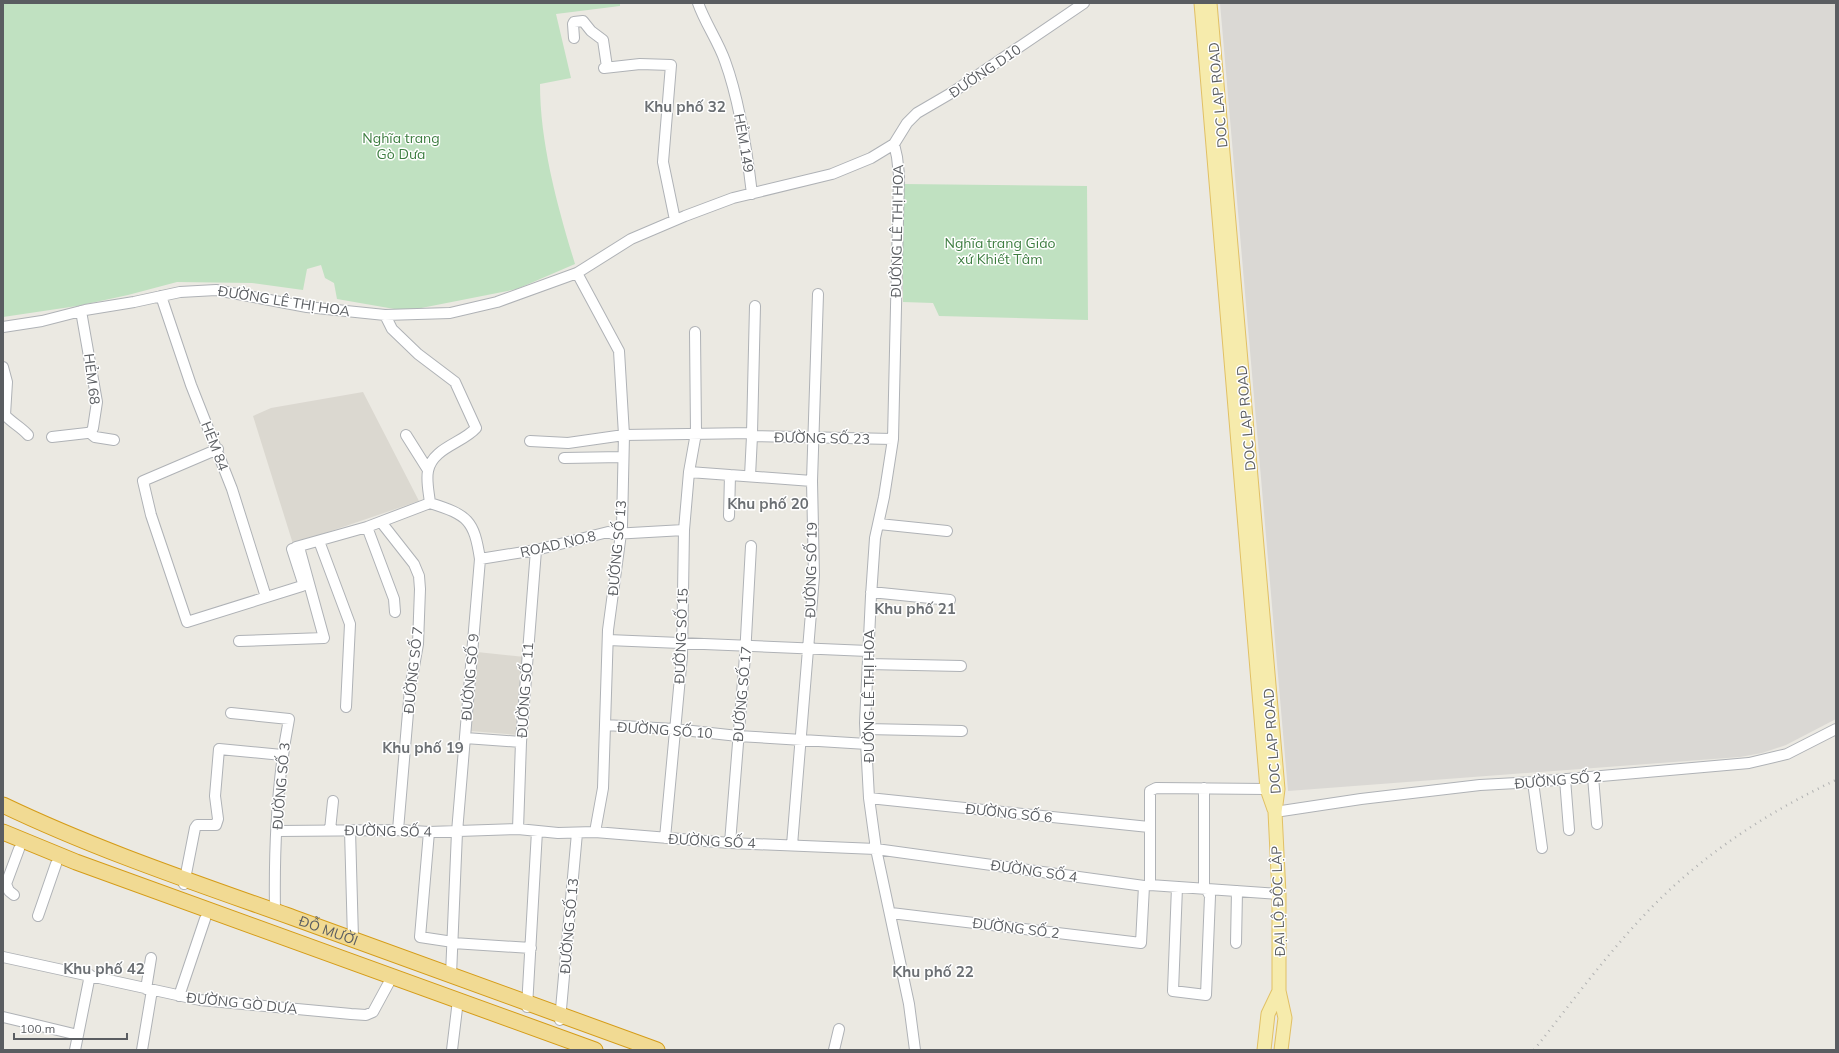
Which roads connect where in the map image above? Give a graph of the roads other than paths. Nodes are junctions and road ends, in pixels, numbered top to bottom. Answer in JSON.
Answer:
{"nodes":[{"id":1,"x":698,"y":3,"type":"edge"},
{"id":2,"x":1084,"y":3,"type":"edge"},
{"id":3,"x":1201,"y":3,"type":"edge"},
{"id":4,"x":1210,"y":3,"type":"edge"},
{"id":5,"x":574,"y":38,"type":"dead end"},
{"id":6,"x":894,"y":144,"type":"junction"},
{"id":7,"x":752,"y":194,"type":"junction"},
{"id":8,"x":675,"y":220,"type":"junction"},
{"id":9,"x":577,"y":273,"type":"junction"},
{"id":10,"x":818,"y":294,"type":"dead end"},
{"id":11,"x":161,"y":296,"type":"junction"},
{"id":12,"x":755,"y":306,"type":"dead end"},
{"id":13,"x":81,"y":311,"type":"junction"},
{"id":14,"x":385,"y":315,"type":"junction"},
{"id":15,"x":3,"y":327,"type":"edge"},
{"id":16,"x":695,"y":332,"type":"dead end"},
{"id":17,"x":3,"y":367,"type":"edge"},
{"id":18,"x":90,"y":433,"type":"junction"},
{"id":19,"x":696,"y":433,"type":"junction"},
{"id":20,"x":28,"y":435,"type":"dead end"},
{"id":21,"x":406,"y":435,"type":"dead end"},
{"id":22,"x":624,"y":435,"type":"junction"},
{"id":23,"x":752,"y":435,"type":"junction"},
{"id":24,"x":52,"y":437,"type":"dead end"},
{"id":25,"x":812,"y":437,"type":"junction"},
{"id":26,"x":892,"y":439,"type":"junction"},
{"id":27,"x":114,"y":440,"type":"dead end"},
{"id":28,"x":530,"y":441,"type":"dead end"},
{"id":29,"x":218,"y":449,"type":"junction"},
{"id":30,"x":623,"y":457,"type":"junction"},
{"id":31,"x":564,"y":458,"type":"dead end"},
{"id":32,"x":428,"y":470,"type":"junction"},
{"id":33,"x":689,"y":472,"type":"junction"},
{"id":34,"x":730,"y":475,"type":"junction"},
{"id":35,"x":750,"y":476,"type":"junction"},
{"id":36,"x":812,"y":481,"type":"junction"},
{"id":37,"x":430,"y":503,"type":"junction"},
{"id":38,"x":729,"y":516,"type":"dead end"},
{"id":39,"x":381,"y":522,"type":"junction"},
{"id":40,"x":879,"y":524,"type":"junction"},
{"id":41,"x":367,"y":527,"type":"junction"},
{"id":42,"x":684,"y":530,"type":"junction"},
{"id":43,"x":947,"y":531,"type":"dead end"},
{"id":44,"x":621,"y":532,"type":"junction"},
{"id":45,"x":319,"y":541,"type":"junction"},
{"id":46,"x":751,"y":546,"type":"dead end"},
{"id":47,"x":296,"y":548,"type":"junction"},
{"id":48,"x":536,"y":550,"type":"junction"},
{"id":49,"x":480,"y":559,"type":"junction"},
{"id":50,"x":871,"y":592,"type":"junction"},
{"id":51,"x":266,"y":597,"type":"junction"},
{"id":52,"x":950,"y":600,"type":"dead end"},
{"id":53,"x":395,"y":612,"type":"dead end"},
{"id":54,"x":608,"y":640,"type":"junction"},
{"id":55,"x":239,"y":642,"type":"dead end"},
{"id":56,"x":682,"y":643,"type":"junction"},
{"id":57,"x":746,"y":646,"type":"junction"},
{"id":58,"x":808,"y":648,"type":"junction"},
{"id":59,"x":868,"y":651,"type":"junction"},
{"id":60,"x":868,"y":664,"type":"junction"},
{"id":61,"x":962,"y":666,"type":"dead end"},
{"id":62,"x":346,"y":707,"type":"dead end"},
{"id":63,"x":231,"y":713,"type":"dead end"},
{"id":64,"x":605,"y":726,"type":"junction"},
{"id":65,"x":674,"y":729,"type":"junction"},
{"id":66,"x":866,"y":729,"type":"junction"},
{"id":67,"x":1836,"y":729,"type":"edge"},
{"id":68,"x":962,"y":731,"type":"dead end"},
{"id":69,"x":738,"y":736,"type":"junction"},
{"id":70,"x":465,"y":738,"type":"junction"},
{"id":71,"x":800,"y":740,"type":"junction"},
{"id":72,"x":521,"y":742,"type":"junction"},
{"id":73,"x":867,"y":744,"type":"junction"},
{"id":74,"x":282,"y":755,"type":"junction"},
{"id":75,"x":1593,"y":777,"type":"junction"},
{"id":76,"x":1565,"y":779,"type":"junction"},
{"id":77,"x":1533,"y":782,"type":"junction"},
{"id":78,"x":1204,"y":788,"type":"junction"},
{"id":79,"x":1267,"y":789,"type":"junction"},
{"id":80,"x":869,"y":798,"type":"junction"},
{"id":81,"x":333,"y":801,"type":"dead end"},
{"id":82,"x":3,"y":805,"type":"edge"},
{"id":83,"x":1275,"y":812,"type":"junction"},
{"id":84,"x":3,"y":814,"type":"edge"},
{"id":85,"x":1597,"y":824,"type":"dead end"},
{"id":86,"x":1149,"y":827,"type":"junction"},
{"id":87,"x":330,"y":830,"type":"junction"},
{"id":88,"x":350,"y":830,"type":"junction"},
{"id":89,"x":398,"y":830,"type":"junction"},
{"id":90,"x":518,"y":830,"type":"junction"},
{"id":91,"x":1569,"y":830,"type":"dead end"},
{"id":92,"x":277,"y":831,"type":"junction"},
{"id":93,"x":537,"y":831,"type":"junction"},
{"id":94,"x":3,"y":832,"type":"edge"},
{"id":95,"x":429,"y":832,"type":"junction"},
{"id":96,"x":457,"y":832,"type":"junction"},
{"id":97,"x":577,"y":832,"type":"junction"},
{"id":98,"x":595,"y":832,"type":"junction"},
{"id":99,"x":665,"y":838,"type":"junction"},
{"id":100,"x":3,"y":841,"type":"edge"},
{"id":101,"x":730,"y":843,"type":"junction"},
{"id":102,"x":792,"y":845,"type":"junction"},
{"id":103,"x":1542,"y":848,"type":"dead end"},
{"id":104,"x":19,"y":849,"type":"junction"},
{"id":105,"x":876,"y":849,"type":"junction"},
{"id":106,"x":56,"y":864,"type":"junction"},
{"id":107,"x":185,"y":883,"type":"junction"},
{"id":108,"x":1147,"y":886,"type":"junction"},
{"id":109,"x":1178,"y":888,"type":"junction"},
{"id":110,"x":1207,"y":890,"type":"junction"},
{"id":111,"x":1237,"y":891,"type":"junction"},
{"id":112,"x":1279,"y":894,"type":"junction"},
{"id":113,"x":14,"y":895,"type":"dead end"},
{"id":114,"x":275,"y":912,"type":"junction"},
{"id":115,"x":891,"y":913,"type":"junction"},
{"id":116,"x":38,"y":916,"type":"dead end"},
{"id":117,"x":205,"y":919,"type":"junction"},
{"id":118,"x":274,"y":938,"type":"junction"},
{"id":119,"x":353,"y":939,"type":"junction"},
{"id":120,"x":453,"y":942,"type":"junction"},
{"id":121,"x":1236,"y":943,"type":"dead end"},
{"id":122,"x":531,"y":948,"type":"junction"},
{"id":123,"x":3,"y":957,"type":"edge"},
{"id":124,"x":151,"y":958,"type":"dead end"},
{"id":125,"x":90,"y":975,"type":"junction"},
{"id":126,"x":451,"y":975,"type":"junction"},
{"id":127,"x":390,"y":981,"type":"junction"},
{"id":128,"x":149,"y":989,"type":"junction"},
{"id":129,"x":1279,"y":991,"type":"junction"},
{"id":130,"x":179,"y":996,"type":"junction"},
{"id":131,"x":457,"y":1004,"type":"junction"},
{"id":132,"x":527,"y":1006,"type":"junction"},
{"id":133,"x":3,"y":1017,"type":"edge"},
{"id":134,"x":561,"y":1017,"type":"junction"},
{"id":135,"x":839,"y":1028,"type":"dead end"},
{"id":136,"x":78,"y":1035,"type":"junction"},
{"id":137,"x":75,"y":1050,"type":"edge"},
{"id":138,"x":145,"y":1050,"type":"edge"},
{"id":139,"x":452,"y":1050,"type":"edge"},
{"id":140,"x":568,"y":1050,"type":"edge"},
{"id":141,"x":595,"y":1050,"type":"edge"},
{"id":142,"x":636,"y":1050,"type":"edge"},
{"id":143,"x":657,"y":1050,"type":"edge"},
{"id":144,"x":834,"y":1050,"type":"edge"},
{"id":145,"x":915,"y":1050,"type":"edge"},
{"id":146,"x":1264,"y":1050,"type":"edge"},
{"id":147,"x":1281,"y":1050,"type":"edge"}],
"edges":[{"from":1,"to":7,"type":"street","name":"HẺM 149"},
{"from":2,"to":6,"type":"street","name":"ĐƯỜNG D10"},
{"from":3,"to":79,"type":"main road","name":"DOC LAP ROAD"},
{"from":4,"to":83,"type":"main road","name":"DOC LAP ROAD"},
{"from":5,"to":8,"type":"street"},
{"from":6,"to":7,"type":"street","name":"ĐƯỜNG LÊ THỊ HOA"},
{"from":6,"to":26,"type":"street","name":"ĐƯỜNG LÊ THỊ HOA"},
{"from":7,"to":8,"type":"street","name":"ĐƯỜNG LÊ THỊ HOA"},
{"from":8,"to":9,"type":"street","name":"ĐƯỜNG LÊ THỊ HOA"},
{"from":9,"to":14,"type":"street","name":"ĐƯỜNG LÊ THỊ HOA"},
{"from":9,"to":22,"type":"street","name":"ĐƯỜNG SỐ 13"},
{"from":10,"to":25,"type":"street","name":"ĐƯỜNG SỐ 19"},
{"from":11,"to":13,"type":"street","name":"ĐƯỜNG LÊ THỊ HOA"},
{"from":11,"to":14,"type":"street","name":"ĐƯỜNG LÊ THỊ HOA"},
{"from":11,"to":29,"type":"street","name":"HẺM 84"},
{"from":12,"to":23,"type":"street"},
{"from":13,"to":15,"type":"street","name":"ĐƯỜNG LÊ THỊ HOA"},
{"from":13,"to":18,"type":"street","name":"HẺM 68"},
{"from":14,"to":32,"type":"street"},
{"from":16,"to":19,"type":"street"},
{"from":17,"to":20,"type":"street"},
{"from":18,"to":24,"type":"street"},
{"from":18,"to":27,"type":"street"},
{"from":19,"to":22,"type":"street","name":"ĐƯỜNG SỐ 23"},
{"from":19,"to":23,"type":"street","name":"ĐƯỜNG SỐ 23"},
{"from":19,"to":33,"type":"street","name":"ĐƯỜNG SỐ 15"},
{"from":21,"to":32,"type":"street"},
{"from":22,"to":28,"type":"street","name":"ĐƯỜNG SỐ 23"},
{"from":22,"to":30,"type":"street","name":"ĐƯỜNG SỐ 13"},
{"from":23,"to":25,"type":"street","name":"ĐƯỜNG SỐ 23"},
{"from":23,"to":35,"type":"street"},
{"from":25,"to":26,"type":"street","name":"ĐƯỜNG SỐ 23"},
{"from":25,"to":36,"type":"street","name":"ĐƯỜNG SỐ 19"},
{"from":26,"to":40,"type":"street","name":"ĐƯỜNG LÊ THỊ HOA"},
{"from":29,"to":51,"type":"street","name":"HẺM 84"},
{"from":29,"to":51,"type":"street"},
{"from":30,"to":31,"type":"street"},
{"from":30,"to":44,"type":"street","name":"ĐƯỜNG SỐ 13"},
{"from":32,"to":37,"type":"street"},
{"from":33,"to":34,"type":"street"},
{"from":33,"to":42,"type":"street","name":"ĐƯỜNG SỐ 15"},
{"from":34,"to":35,"type":"street"},
{"from":34,"to":38,"type":"street"},
{"from":35,"to":36,"type":"street"},
{"from":36,"to":58,"type":"street","name":"ĐƯỜNG SỐ 19"},
{"from":37,"to":39,"type":"street"},
{"from":37,"to":49,"type":"street","name":"ĐƯỜNG SỐ 9"},
{"from":39,"to":41,"type":"street"},
{"from":39,"to":89,"type":"street","name":"ĐƯỜNG SỐ 7"},
{"from":40,"to":43,"type":"street"},
{"from":40,"to":50,"type":"street","name":"ĐƯỜNG LÊ THỊ HOA"},
{"from":41,"to":45,"type":"street"},
{"from":41,"to":53,"type":"street"},
{"from":42,"to":44,"type":"street","name":"ROAD NO.8"},
{"from":42,"to":56,"type":"street","name":"ĐƯỜNG SỐ 15"},
{"from":44,"to":48,"type":"street","name":"ROAD NO.8"},
{"from":44,"to":54,"type":"street","name":"ĐƯỜNG SỐ 13"},
{"from":45,"to":47,"type":"street"},
{"from":45,"to":62,"type":"street"},
{"from":46,"to":57,"type":"street","name":"ĐƯỜNG SỐ 17"},
{"from":47,"to":51,"type":"street"},
{"from":47,"to":55,"type":"street"},
{"from":48,"to":49,"type":"street","name":"ROAD NO.8"},
{"from":48,"to":72,"type":"street","name":"ĐƯỜNG SỐ 11"},
{"from":49,"to":70,"type":"street","name":"ĐƯỜNG SỐ 9"},
{"from":50,"to":52,"type":"street"},
{"from":50,"to":59,"type":"street","name":"ĐƯỜNG LÊ THỊ HOA"},
{"from":54,"to":56,"type":"street"},
{"from":54,"to":64,"type":"street","name":"ĐƯỜNG SỐ 13"},
{"from":56,"to":57,"type":"street"},
{"from":56,"to":65,"type":"street","name":"ĐƯỜNG SỐ 15"},
{"from":57,"to":58,"type":"street"},
{"from":57,"to":69,"type":"street","name":"ĐƯỜNG SỐ 17"},
{"from":58,"to":59,"type":"street"},
{"from":58,"to":71,"type":"street","name":"ĐƯỜNG SỐ 19"},
{"from":59,"to":60,"type":"street","name":"ĐƯỜNG LÊ THỊ HOA"},
{"from":60,"to":61,"type":"street"},
{"from":60,"to":66,"type":"street","name":"ĐƯỜNG LÊ THỊ HOA"},
{"from":63,"to":74,"type":"street","name":"ĐƯỜNG SỐ 3"},
{"from":64,"to":65,"type":"street","name":"ĐƯỜNG SỐ 10"},
{"from":64,"to":98,"type":"street","name":"ĐƯỜNG SỐ 13"},
{"from":65,"to":69,"type":"street","name":"ĐƯỜNG SỐ 10"},
{"from":65,"to":99,"type":"street","name":"ĐƯỜNG SỐ 15"},
{"from":66,"to":68,"type":"street"},
{"from":66,"to":73,"type":"street","name":"ĐƯỜNG LÊ THỊ HOA"},
{"from":67,"to":75,"type":"street","name":"ĐƯỜNG SỐ 2"},
{"from":69,"to":71,"type":"street","name":"ĐƯỜNG SỐ 10"},
{"from":69,"to":101,"type":"street","name":"ĐƯỜNG SỐ 17"},
{"from":70,"to":72,"type":"street"},
{"from":70,"to":96,"type":"street","name":"ĐƯỜNG SỐ 9"},
{"from":71,"to":73,"type":"street","name":"ĐƯỜNG SỐ 10"},
{"from":71,"to":102,"type":"street","name":"ĐƯỜNG SỐ 19"},
{"from":72,"to":90,"type":"street","name":"ĐƯỜNG SỐ 11"},
{"from":73,"to":80,"type":"street","name":"ĐƯỜNG LÊ THỊ HOA"},
{"from":74,"to":92,"type":"street","name":"ĐƯỜNG SỐ 3"},
{"from":74,"to":107,"type":"street"},
{"from":75,"to":76,"type":"street","name":"ĐƯỜNG SỐ 2"},
{"from":75,"to":85,"type":"street"},
{"from":76,"to":77,"type":"street","name":"ĐƯỜNG SỐ 2"},
{"from":76,"to":91,"type":"street"},
{"from":77,"to":83,"type":"street","name":"ĐƯỜNG SỐ 2"},
{"from":77,"to":103,"type":"street"},
{"from":78,"to":79,"type":"street"},
{"from":78,"to":86,"type":"street"},
{"from":78,"to":110,"type":"street"},
{"from":79,"to":83,"type":"main road","name":"DOC LAP ROAD"},
{"from":80,"to":86,"type":"street","name":"ĐƯỜNG SỐ 6"},
{"from":80,"to":105,"type":"street","name":"ĐƯỜNG LÊ THỊ HOA"},
{"from":81,"to":87,"type":"street"},
{"from":82,"to":107,"type":"highway","name":"ĐỖ MƯỜI"},
{"from":83,"to":112,"type":"main road","name":"ĐẠI LỘ ĐỘC LẬP"},
{"from":84,"to":107,"type":"highway","name":"ĐỖ MƯỜI"},
{"from":86,"to":108,"type":"street"},
{"from":87,"to":88,"type":"street","name":"ĐƯỜNG SỐ 4"},
{"from":87,"to":92,"type":"street","name":"ĐƯỜNG SỐ 4"},
{"from":88,"to":89,"type":"street","name":"ĐƯỜNG SỐ 4"},
{"from":88,"to":119,"type":"street"},
{"from":89,"to":95,"type":"street","name":"ĐƯỜNG SỐ 4"},
{"from":90,"to":93,"type":"street","name":"ĐƯỜNG SỐ 4"},
{"from":90,"to":96,"type":"street","name":"ĐƯỜNG SỐ 4"},
{"from":92,"to":114,"type":"street","name":"ĐƯỜNG SỐ 3"},
{"from":93,"to":97,"type":"street","name":"ĐƯỜNG SỐ 4"},
{"from":93,"to":122,"type":"street"},
{"from":94,"to":118,"type":"highway","name":"ĐỖ MƯỜI"},
{"from":95,"to":96,"type":"street","name":"ĐƯỜNG SỐ 4"},
{"from":95,"to":120,"type":"street"},
{"from":96,"to":120,"type":"street","name":"ĐƯỜNG SỐ 9"},
{"from":97,"to":98,"type":"street","name":"ĐƯỜNG SỐ 4"},
{"from":97,"to":134,"type":"street","name":"ĐƯỜNG SỐ 13"},
{"from":98,"to":99,"type":"street","name":"ĐƯỜNG SỐ 4"},
{"from":99,"to":101,"type":"street","name":"ĐƯỜNG SỐ 4"},
{"from":100,"to":104,"type":"highway","name":"ĐỖ MƯỜI"},
{"from":101,"to":102,"type":"street","name":"ĐƯỜNG SỐ 4"},
{"from":102,"to":105,"type":"street","name":"ĐƯỜNG SỐ 4"},
{"from":104,"to":106,"type":"highway","name":"ĐỖ MƯỜI"},
{"from":104,"to":113,"type":"street"},
{"from":105,"to":108,"type":"street","name":"ĐƯỜNG SỐ 4"},
{"from":105,"to":115,"type":"street","name":"ĐƯỜNG LÊ THỊ HOA"},
{"from":106,"to":116,"type":"street"},
{"from":106,"to":117,"type":"highway","name":"ĐỖ MƯỜI"},
{"from":107,"to":114,"type":"highway","name":"ĐỖ MƯỜI"},
{"from":107,"to":132,"type":"highway","name":"ĐỖ MƯỜI"},
{"from":108,"to":109,"type":"street","name":"ĐƯỜNG SỐ 4"},
{"from":108,"to":115,"type":"street","name":"ĐƯỜNG SỐ 2"},
{"from":109,"to":110,"type":"street","name":"ĐƯỜNG SỐ 4"},
{"from":109,"to":110,"type":"street"},
{"from":110,"to":111,"type":"street","name":"ĐƯỜNG SỐ 4"},
{"from":111,"to":112,"type":"street","name":"ĐƯỜNG SỐ 4"},
{"from":111,"to":121,"type":"street"},
{"from":112,"to":129,"type":"main road","name":"ĐẠI LỘ ĐỘC LẬP"},
{"from":114,"to":119,"type":"highway","name":"ĐỖ MƯỜI"},
{"from":115,"to":145,"type":"street","name":"ĐƯỜNG LÊ THỊ HOA"},
{"from":117,"to":118,"type":"highway","name":"ĐỖ MƯỜI"},
{"from":117,"to":130,"type":"street"},
{"from":118,"to":127,"type":"highway","name":"ĐỖ MƯỜI"},
{"from":119,"to":126,"type":"highway","name":"ĐỖ MƯỜI"},
{"from":120,"to":122,"type":"street"},
{"from":120,"to":126,"type":"street","name":"ĐƯỜNG SỐ 9"},
{"from":122,"to":132,"type":"street"},
{"from":123,"to":125,"type":"street","name":"ĐƯỜNG GÒ DƯA"},
{"from":124,"to":128,"type":"street"},
{"from":125,"to":128,"type":"street","name":"ĐƯỜNG GÒ DƯA"},
{"from":125,"to":136,"type":"street"},
{"from":126,"to":132,"type":"highway","name":"ĐỖ MƯỜI"},
{"from":127,"to":130,"type":"street","name":"ĐƯỜNG GÒ DƯA"},
{"from":127,"to":131,"type":"highway","name":"ĐỖ MƯỜI"},
{"from":128,"to":130,"type":"street","name":"ĐƯỜNG GÒ DƯA"},
{"from":128,"to":138,"type":"street"},
{"from":129,"to":146,"type":"main road","name":"ĐẠI LỘ ĐỘC LẬP"},
{"from":129,"to":147,"type":"main road","name":"ĐẠI LỘ ĐỘC LẬP"},
{"from":131,"to":139,"type":"street"},
{"from":131,"to":140,"type":"highway","name":"ĐỖ MƯỜI"},
{"from":131,"to":141,"type":"highway","name":"ĐỖ MƯỜI"},
{"from":132,"to":134,"type":"highway","name":"ĐỖ MƯỜI"},
{"from":133,"to":136,"type":"street"},
{"from":134,"to":142,"type":"highway","name":"ĐỖ MƯỜI"},
{"from":134,"to":143,"type":"highway","name":"ĐỖ MƯỜI"},
{"from":135,"to":144,"type":"street"},
{"from":136,"to":137,"type":"street"}]}
